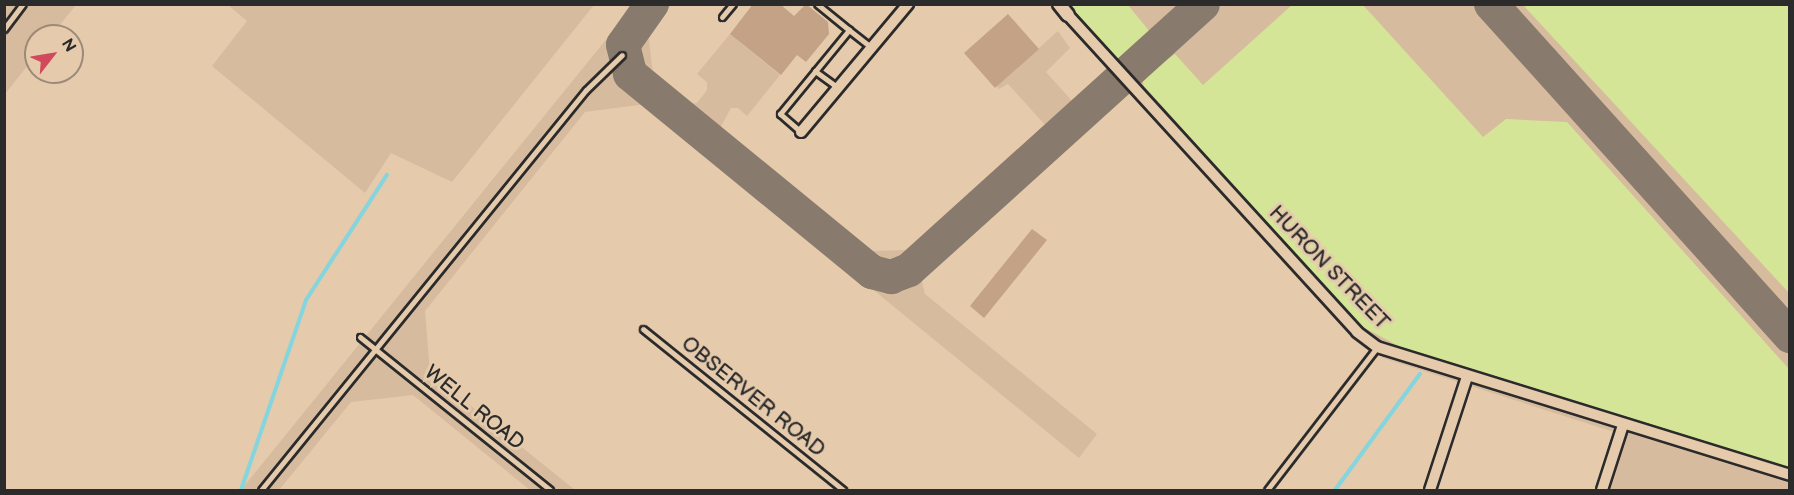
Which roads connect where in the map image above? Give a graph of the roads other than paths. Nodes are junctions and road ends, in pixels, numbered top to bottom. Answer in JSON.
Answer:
{"nodes":[{"id":1,"x":23,"y":4,"type":"edge"},
{"id":2,"x":733,"y":4,"type":"edge"},
{"id":3,"x":817,"y":4,"type":"edge"},
{"id":4,"x":908,"y":4,"type":"edge"},
{"id":5,"x":1059,"y":4,"type":"edge"},
{"id":6,"x":1068,"y":15,"type":"joint"},
{"id":7,"x":722,"y":17,"type":"dead end"},
{"id":8,"x":4,"y":29,"type":"edge"},
{"id":9,"x":849,"y":30,"type":"junction"},
{"id":10,"x":872,"y":48,"type":"junction"},
{"id":11,"x":622,"y":55,"type":"dead end"},
{"id":12,"x":815,"y":71,"type":"junction"},
{"id":13,"x":838,"y":88,"type":"junction"},
{"id":14,"x":801,"y":132,"type":"joint"},
{"id":15,"x":643,"y":329,"type":"dead end"},
{"id":16,"x":360,"y":337,"type":"dead end"},
{"id":17,"x":1377,"y":347,"type":"junction"},
{"id":18,"x":377,"y":351,"type":"junction"},
{"id":19,"x":1467,"y":377,"type":"junction"},
{"id":20,"x":1623,"y":425,"type":"junction"},
{"id":21,"x":1790,"y":475,"type":"edge"},
{"id":22,"x":261,"y":490,"type":"edge"},
{"id":23,"x":550,"y":490,"type":"edge"},
{"id":24,"x":843,"y":490,"type":"edge"},
{"id":25,"x":1267,"y":490,"type":"edge"},
{"id":26,"x":1430,"y":490,"type":"edge"},
{"id":27,"x":1602,"y":490,"type":"edge"}],
"edges":[{"from":1,"to":8,"type":"lane"},
{"from":2,"to":7,"type":"lane"},
{"from":3,"to":9,"type":"lane"},
{"from":4,"to":10,"type":"street"},
{"from":5,"to":6,"type":"street","name":"HURON STREET"},
{"from":6,"to":17,"type":"street","name":"HURON STREET"},
{"from":9,"to":10,"type":"lane"},
{"from":9,"to":12,"type":"lane"},
{"from":10,"to":13,"type":"street"},
{"from":11,"to":18,"type":"lane"},
{"from":12,"to":13,"type":"lane"},
{"from":12,"to":14,"type":"lane"},
{"from":13,"to":14,"type":"street"},
{"from":15,"to":24,"type":"lane","name":"OBSERVER ROAD"},
{"from":16,"to":18,"type":"lane","name":"WELL ROAD"},
{"from":17,"to":19,"type":"street","name":"HURON STREET"},
{"from":17,"to":25,"type":"lane"},
{"from":18,"to":22,"type":"lane"},
{"from":18,"to":23,"type":"lane","name":"WELL ROAD"},
{"from":19,"to":20,"type":"street","name":"HURON STREET"},
{"from":19,"to":26,"type":"street"},
{"from":20,"to":21,"type":"street","name":"HURON STREET"},
{"from":20,"to":27,"type":"street"}]}
